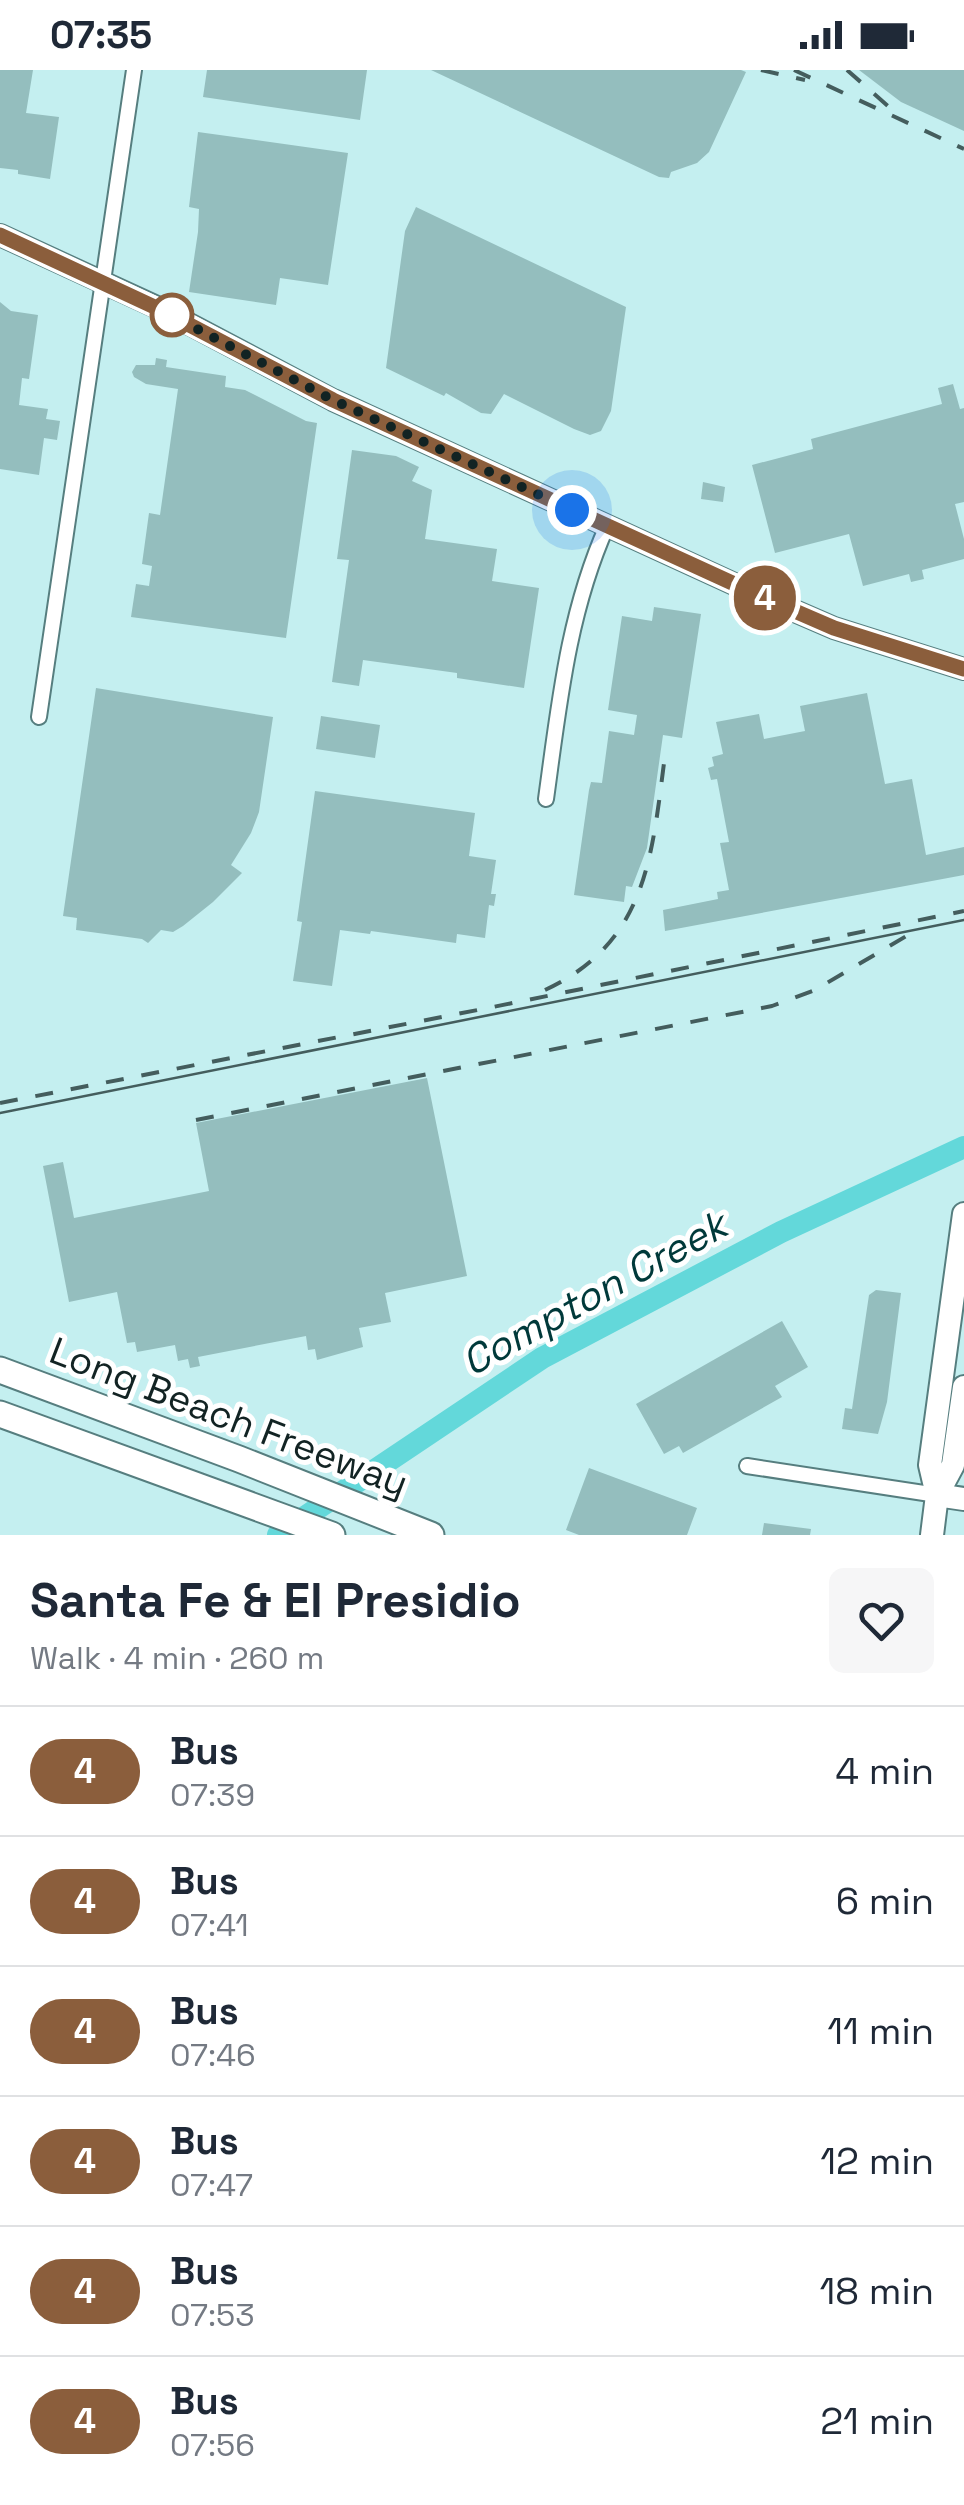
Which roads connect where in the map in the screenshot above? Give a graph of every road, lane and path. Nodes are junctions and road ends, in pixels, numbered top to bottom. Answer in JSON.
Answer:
{"nodes":[{"id":1,"x":134,"y":70,"type":"edge"},
{"id":2,"x":0,"y":235,"type":"edge"},
{"id":3,"x":104,"y":282,"type":"junction"},
{"id":4,"x":607,"y":526,"type":"junction"},
{"id":5,"x":964,"y":669,"type":"edge"},
{"id":6,"x":39,"y":717,"type":"dead end"},
{"id":7,"x":546,"y":798,"type":"dead end"},
{"id":8,"x":964,"y":1214,"type":"edge"},
{"id":9,"x":0,"y":1370,"type":"edge"},
{"id":10,"x":964,"y":1388,"type":"edge"},
{"id":11,"x":0,"y":1414,"type":"edge"},
{"id":12,"x":747,"y":1466,"type":"dead end"},
{"id":13,"x":937,"y":1495,"type":"junction"},
{"id":14,"x":964,"y":1499,"type":"edge"},
{"id":15,"x":420,"y":1531,"type":"edge"},
{"id":16,"x":332,"y":1535,"type":"edge"},
{"id":17,"x":932,"y":1535,"type":"edge"}],
"edges":[{"from":1,"to":3,"type":"street"},
{"from":2,"to":3,"type":"main road"},
{"from":3,"to":4,"type":"main road"},
{"from":3,"to":6,"type":"street"},
{"from":4,"to":5,"type":"main road"},
{"from":4,"to":7,"type":"street"},
{"from":8,"to":13,"type":"main road"},
{"from":9,"to":15,"type":"highway","name":"Long Beach Freeway"},
{"from":10,"to":13,"type":"main road"},
{"from":11,"to":16,"type":"highway","name":"Long Beach Freeway"},
{"from":12,"to":13,"type":"street"},
{"from":13,"to":14,"type":"main road"},
{"from":13,"to":17,"type":"main road"}]}
